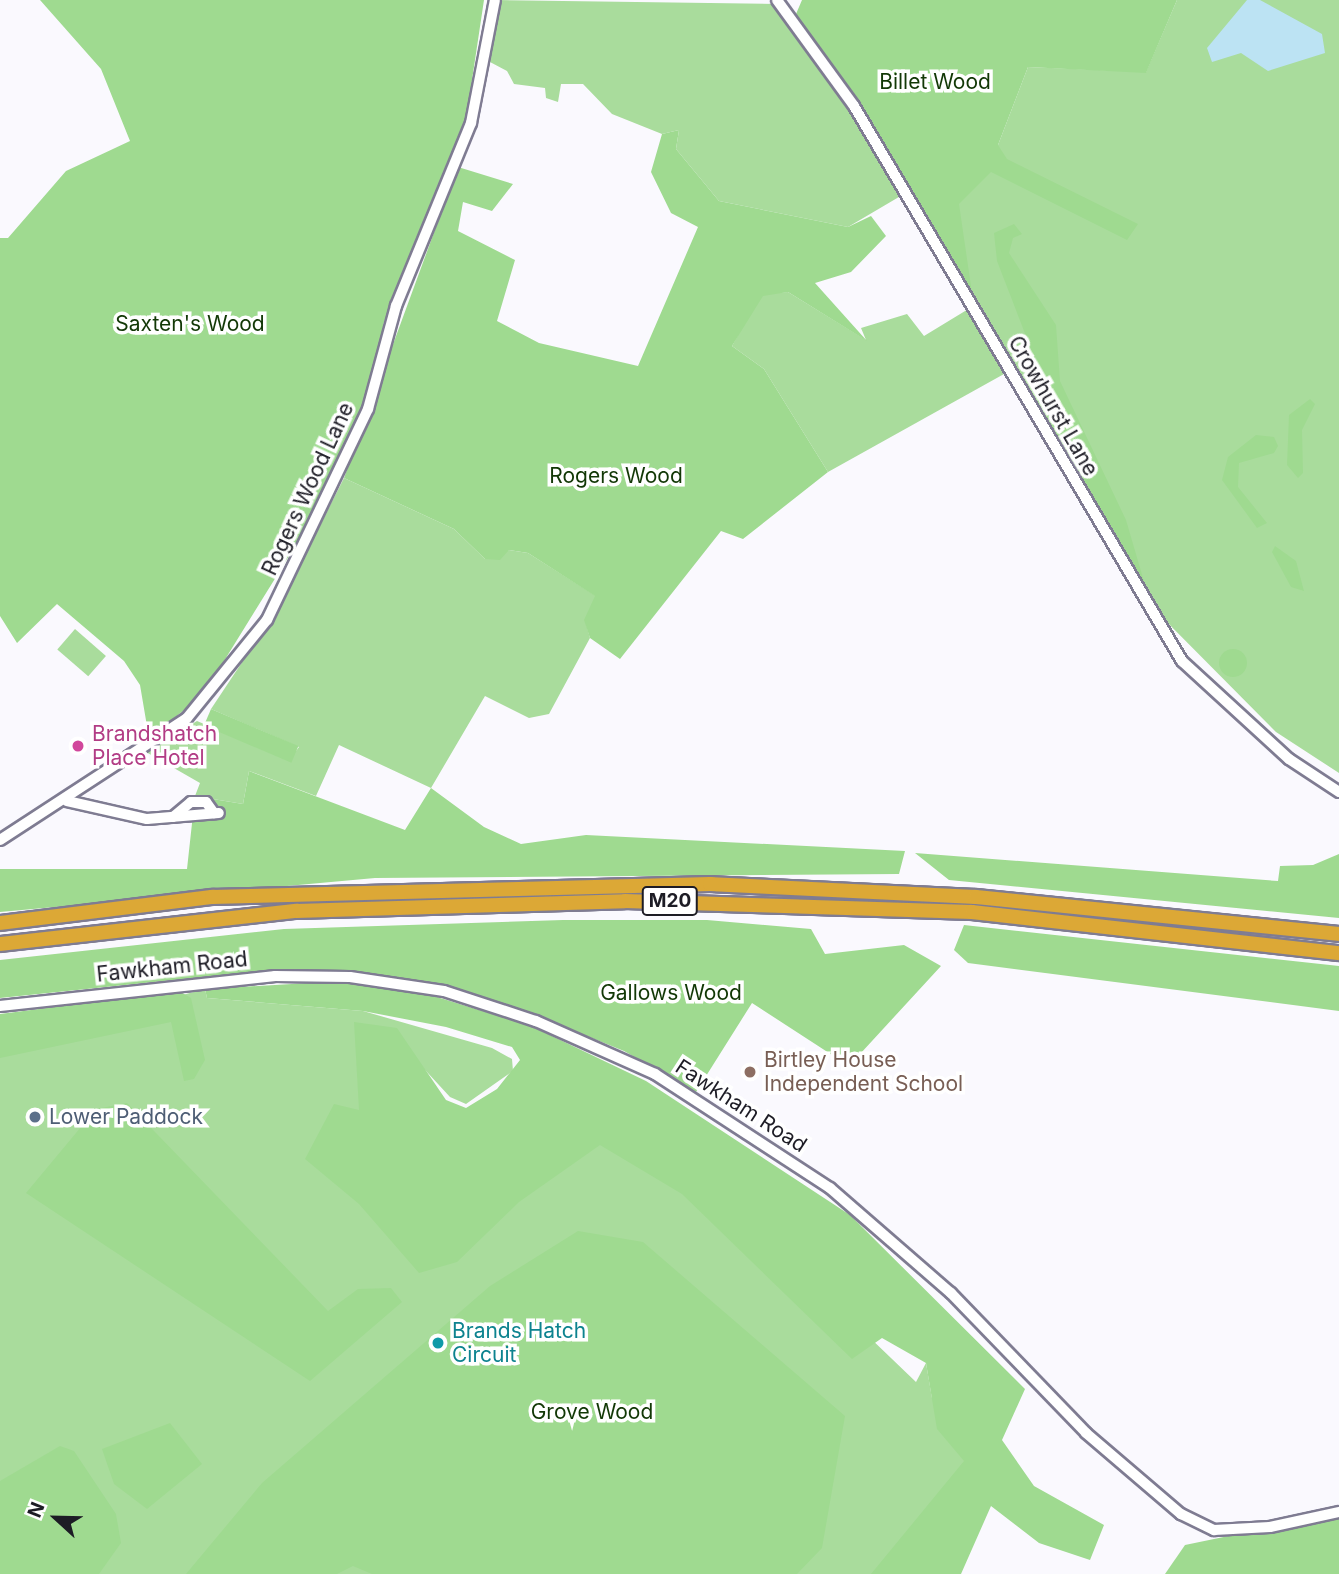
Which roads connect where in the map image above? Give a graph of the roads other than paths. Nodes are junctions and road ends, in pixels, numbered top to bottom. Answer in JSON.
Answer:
{"nodes":[{"id":1,"x":495,"y":0,"type":"edge"},
{"id":2,"x":777,"y":0,"type":"edge"},
{"id":3,"x":84,"y":787,"type":"junction"},
{"id":4,"x":1339,"y":792,"type":"edge"},
{"id":5,"x":67,"y":801,"type":"junction"},
{"id":6,"x":86,"y":806,"type":"junction"},
{"id":7,"x":217,"y":813,"type":"dead end"},
{"id":8,"x":0,"y":840,"type":"edge"},
{"id":9,"x":0,"y":923,"type":"edge"},
{"id":10,"x":1339,"y":934,"type":"edge"},
{"id":11,"x":0,"y":944,"type":"edge"},
{"id":12,"x":1339,"y":953,"type":"edge"},
{"id":13,"x":0,"y":1006,"type":"edge"},
{"id":14,"x":1339,"y":1511,"type":"edge"}],
"edges":[{"from":1,"to":3,"type":"street","name":"Rogers Wood Lane"},
{"from":2,"to":4,"type":"street","name":"Crowhurst Lane"},
{"from":3,"to":5,"type":"street","name":"Rogers Wood Lane"},
{"from":3,"to":6,"type":"street"},
{"from":5,"to":6,"type":"street"},
{"from":5,"to":8,"type":"street","name":"Rogers Wood Lane"},
{"from":6,"to":7,"type":"street"},
{"from":9,"to":10,"type":"highway","number":"M20"},
{"from":11,"to":12,"type":"highway","number":"M20"},
{"from":13,"to":14,"type":"street","name":"Fawkham Road"}]}
